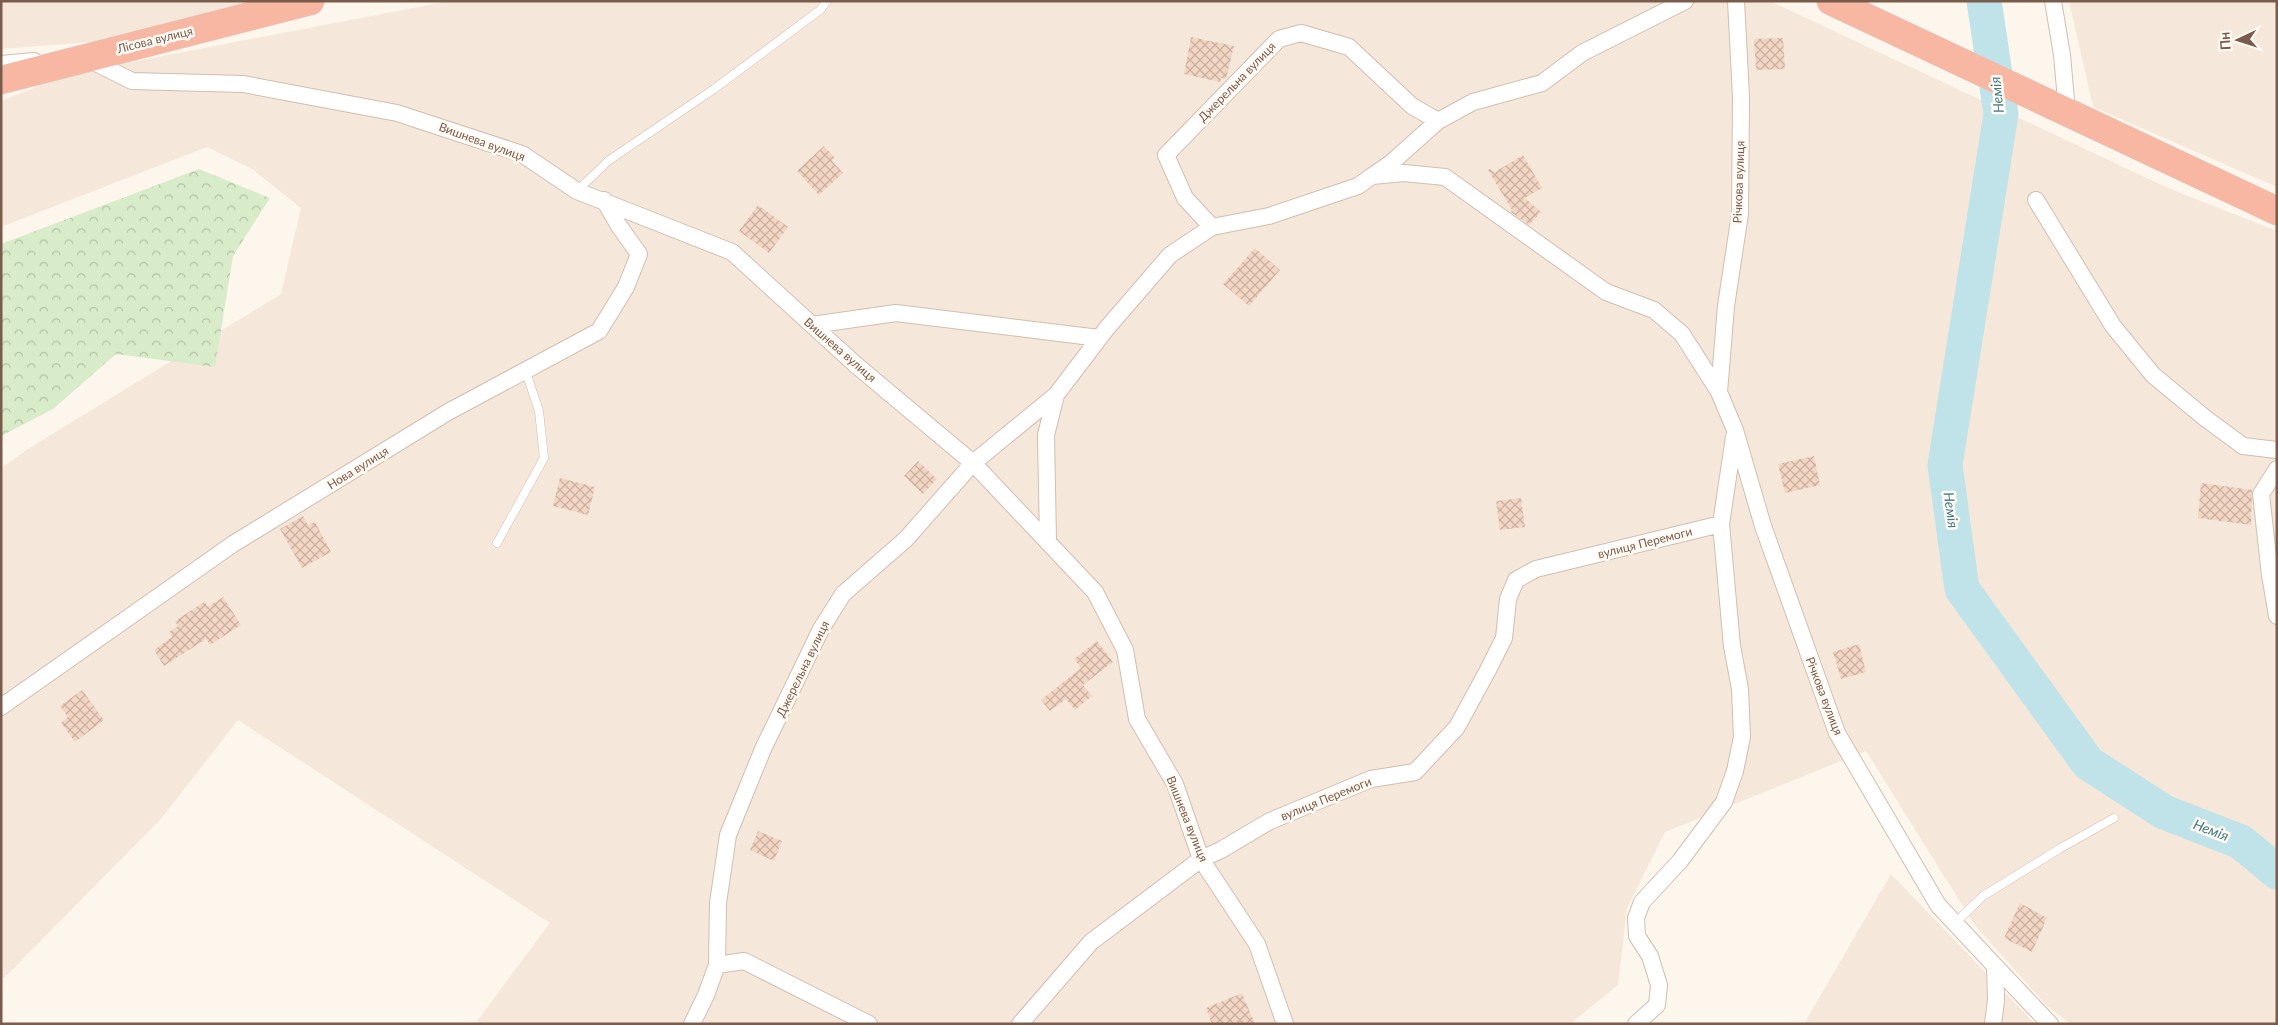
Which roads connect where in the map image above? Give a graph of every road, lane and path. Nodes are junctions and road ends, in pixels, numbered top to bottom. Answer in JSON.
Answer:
{"nodes":[{"id":1,"x":310,"y":1,"type":"edge"},
{"id":2,"x":827,"y":1,"type":"edge"},
{"id":3,"x":1685,"y":1,"type":"edge"},
{"id":4,"x":1736,"y":1,"type":"edge"},
{"id":5,"x":1831,"y":1,"type":"edge"},
{"id":6,"x":2053,"y":1,"type":"edge"},
{"id":7,"x":87,"y":57,"type":"junction"},
{"id":8,"x":1,"y":64,"type":"edge"},
{"id":9,"x":1,"y":80,"type":"edge"},
{"id":10,"x":2067,"y":111,"type":"junction"},
{"id":11,"x":1438,"y":121,"type":"junction"},
{"id":12,"x":1372,"y":176,"type":"junction"},
{"id":13,"x":577,"y":191,"type":"junction"},
{"id":14,"x":604,"y":200,"type":"junction"},
{"id":15,"x":2036,"y":200,"type":"dead end"},
{"id":16,"x":2277,"y":212,"type":"edge"},
{"id":17,"x":1212,"y":227,"type":"junction"},
{"id":18,"x":1606,"y":292,"type":"joint"},
{"id":19,"x":812,"y":325,"type":"junction"},
{"id":20,"x":1099,"y":338,"type":"junction"},
{"id":21,"x":526,"y":372,"type":"junction"},
{"id":22,"x":1718,"y":392,"type":"junction"},
{"id":23,"x":1056,"y":395,"type":"junction"},
{"id":24,"x":1735,"y":430,"type":"junction"},
{"id":25,"x":2277,"y":450,"type":"edge"},
{"id":26,"x":973,"y":463,"type":"junction"},
{"id":27,"x":2277,"y":469,"type":"edge"},
{"id":28,"x":1721,"y":524,"type":"junction"},
{"id":29,"x":1048,"y":541,"type":"junction"},
{"id":30,"x":497,"y":543,"type":"dead end"},
{"id":31,"x":2277,"y":616,"type":"edge"},
{"id":32,"x":1,"y":706,"type":"edge"},
{"id":33,"x":2114,"y":818,"type":"dead end"},
{"id":34,"x":1201,"y":859,"type":"junction"},
{"id":35,"x":1954,"y":923,"type":"junction"},
{"id":36,"x":717,"y":965,"type":"junction"},
{"id":37,"x":1995,"y":966,"type":"junction"},
{"id":38,"x":692,"y":1024,"type":"edge"},
{"id":39,"x":869,"y":1024,"type":"edge"},
{"id":40,"x":1020,"y":1024,"type":"edge"},
{"id":41,"x":1285,"y":1024,"type":"edge"},
{"id":42,"x":1636,"y":1024,"type":"edge"},
{"id":43,"x":1993,"y":1024,"type":"edge"},
{"id":44,"x":2050,"y":1024,"type":"edge"}],
"edges":[{"from":1,"to":7,"type":"highway","name":"Лісова вулиця"},
{"from":2,"to":13,"type":"lane"},
{"from":3,"to":11,"type":"street","name":"Джерельна вулиця"},
{"from":4,"to":22,"type":"street","name":"Річкова вулиця"},
{"from":5,"to":10,"type":"highway"},
{"from":6,"to":10,"type":"street"},
{"from":7,"to":8,"type":"street"},
{"from":7,"to":9,"type":"highway","name":"Лісова вулиця"},
{"from":7,"to":13,"type":"street","name":"Вишнева вулиця"},
{"from":10,"to":16,"type":"highway"},
{"from":11,"to":12,"type":"street","name":"Джерельна вулиця"},
{"from":11,"to":17,"type":"street","name":"Джерельна вулиця"},
{"from":12,"to":17,"type":"street","name":"Джерельна вулиця"},
{"from":12,"to":18,"type":"street","name":"Джерельна вулиця"},
{"from":13,"to":14,"type":"street","name":"Вишнева вулиця"},
{"from":14,"to":19,"type":"street","name":"Вишнева вулиця"},
{"from":14,"to":21,"type":"street","name":"Нова вулиця"},
{"from":15,"to":25,"type":"street"},
{"from":17,"to":20,"type":"street","name":"Джерельна вулиця"},
{"from":18,"to":22,"type":"street","name":"Річкова вулиця"},
{"from":19,"to":20,"type":"street"},
{"from":19,"to":26,"type":"street","name":"Вишнева вулиця"},
{"from":20,"to":23,"type":"street","name":"Джерельна вулиця"},
{"from":21,"to":30,"type":"lane"},
{"from":21,"to":32,"type":"street","name":"Нова вулиця"},
{"from":22,"to":24,"type":"street","name":"Річкова вулиця"},
{"from":23,"to":26,"type":"street","name":"Джерельна вулиця"},
{"from":23,"to":29,"type":"street","name":"Джерельна вулиця"},
{"from":24,"to":28,"type":"street"},
{"from":24,"to":35,"type":"street","name":"Річкова вулиця"},
{"from":26,"to":29,"type":"street","name":"Вишнева вулиця"},
{"from":26,"to":36,"type":"street","name":"Джерельна вулиця"},
{"from":27,"to":31,"type":"street"},
{"from":28,"to":34,"type":"street","name":"вулиця Перемоги"},
{"from":28,"to":42,"type":"street"},
{"from":29,"to":34,"type":"street","name":"Вишнева вулиця"},
{"from":33,"to":35,"type":"lane"},
{"from":34,"to":40,"type":"street","name":"вулиця Перемоги"},
{"from":34,"to":41,"type":"street","name":"Вишнева вулиця"},
{"from":35,"to":37,"type":"street","name":"Річкова вулиця"},
{"from":36,"to":38,"type":"street","name":"Джерельна вулиця"},
{"from":36,"to":39,"type":"street"},
{"from":37,"to":43,"type":"street"},
{"from":37,"to":44,"type":"street","name":"Річкова вулиця"}]}
